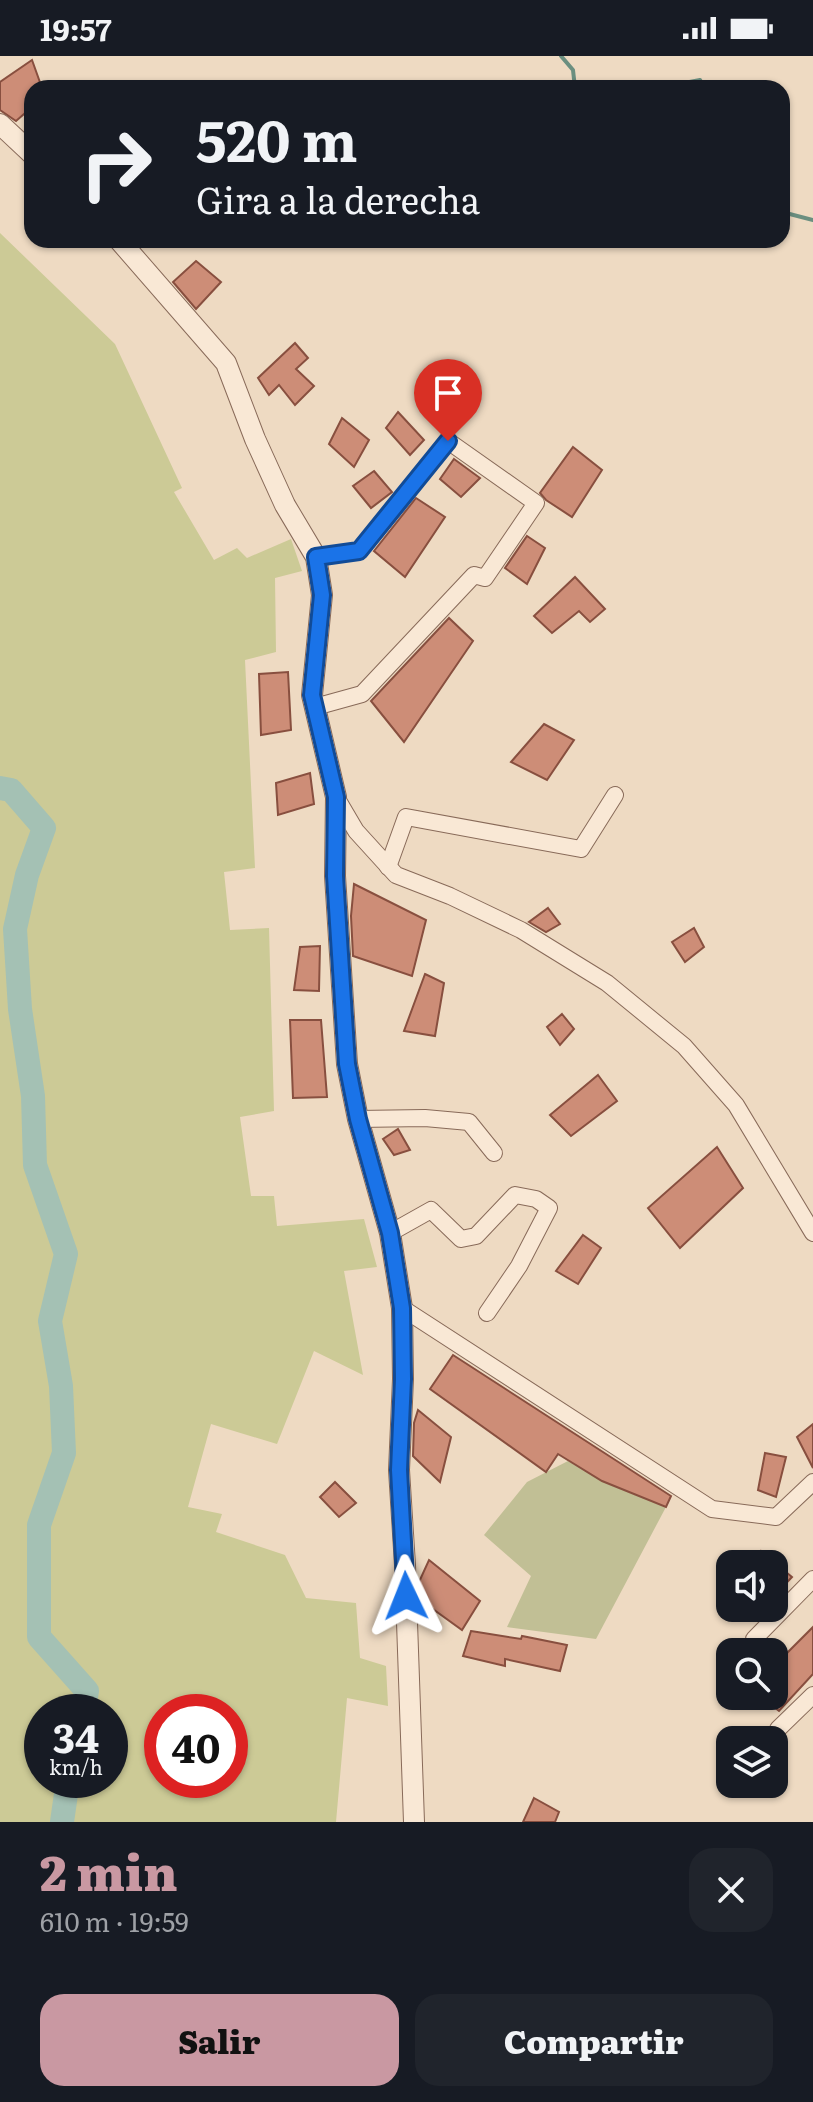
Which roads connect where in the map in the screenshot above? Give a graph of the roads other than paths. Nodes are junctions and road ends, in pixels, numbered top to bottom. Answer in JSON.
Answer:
{"nodes":[{"id":1,"x":0,"y":124,"type":"edge"},
{"id":2,"x":24,"y":146,"type":"edge"},
{"id":3,"x":126,"y":248,"type":"edge"},
{"id":4,"x":316,"y":557,"type":"junction"},
{"id":5,"x":315,"y":707,"type":"junction"},
{"id":6,"x":615,"y":795,"type":"dead end"},
{"id":7,"x":336,"y":797,"type":"junction"},
{"id":8,"x":388,"y":867,"type":"junction"},
{"id":9,"x":358,"y":1119,"type":"junction"},
{"id":10,"x":494,"y":1153,"type":"dead end"},
{"id":11,"x":390,"y":1233,"type":"junction"},
{"id":12,"x":813,"y":1233,"type":"edge"},
{"id":13,"x":402,"y":1308,"type":"junction"},
{"id":14,"x":487,"y":1313,"type":"dead end"},
{"id":15,"x":813,"y":1482,"type":"edge"},
{"id":16,"x":813,"y":1579,"type":"edge"},
{"id":17,"x":755,"y":1638,"type":"edge"},
{"id":18,"x":813,"y":1695,"type":"edge"},
{"id":19,"x":781,"y":1726,"type":"edge"},
{"id":20,"x":419,"y":1819,"type":"edge"}],
"edges":[{"from":1,"to":2,"type":"street"},
{"from":3,"to":4,"type":"street"},
{"from":4,"to":5,"type":"street"},
{"from":4,"to":5,"type":"street"},
{"from":5,"to":7,"type":"street"},
{"from":6,"to":8,"type":"street"},
{"from":7,"to":8,"type":"street"},
{"from":7,"to":9,"type":"street"},
{"from":8,"to":12,"type":"street"},
{"from":9,"to":10,"type":"street"},
{"from":9,"to":11,"type":"street"},
{"from":11,"to":13,"type":"street"},
{"from":11,"to":14,"type":"street"},
{"from":13,"to":15,"type":"street"},
{"from":13,"to":20,"type":"street"},
{"from":16,"to":17,"type":"street"},
{"from":18,"to":19,"type":"street"}]}
